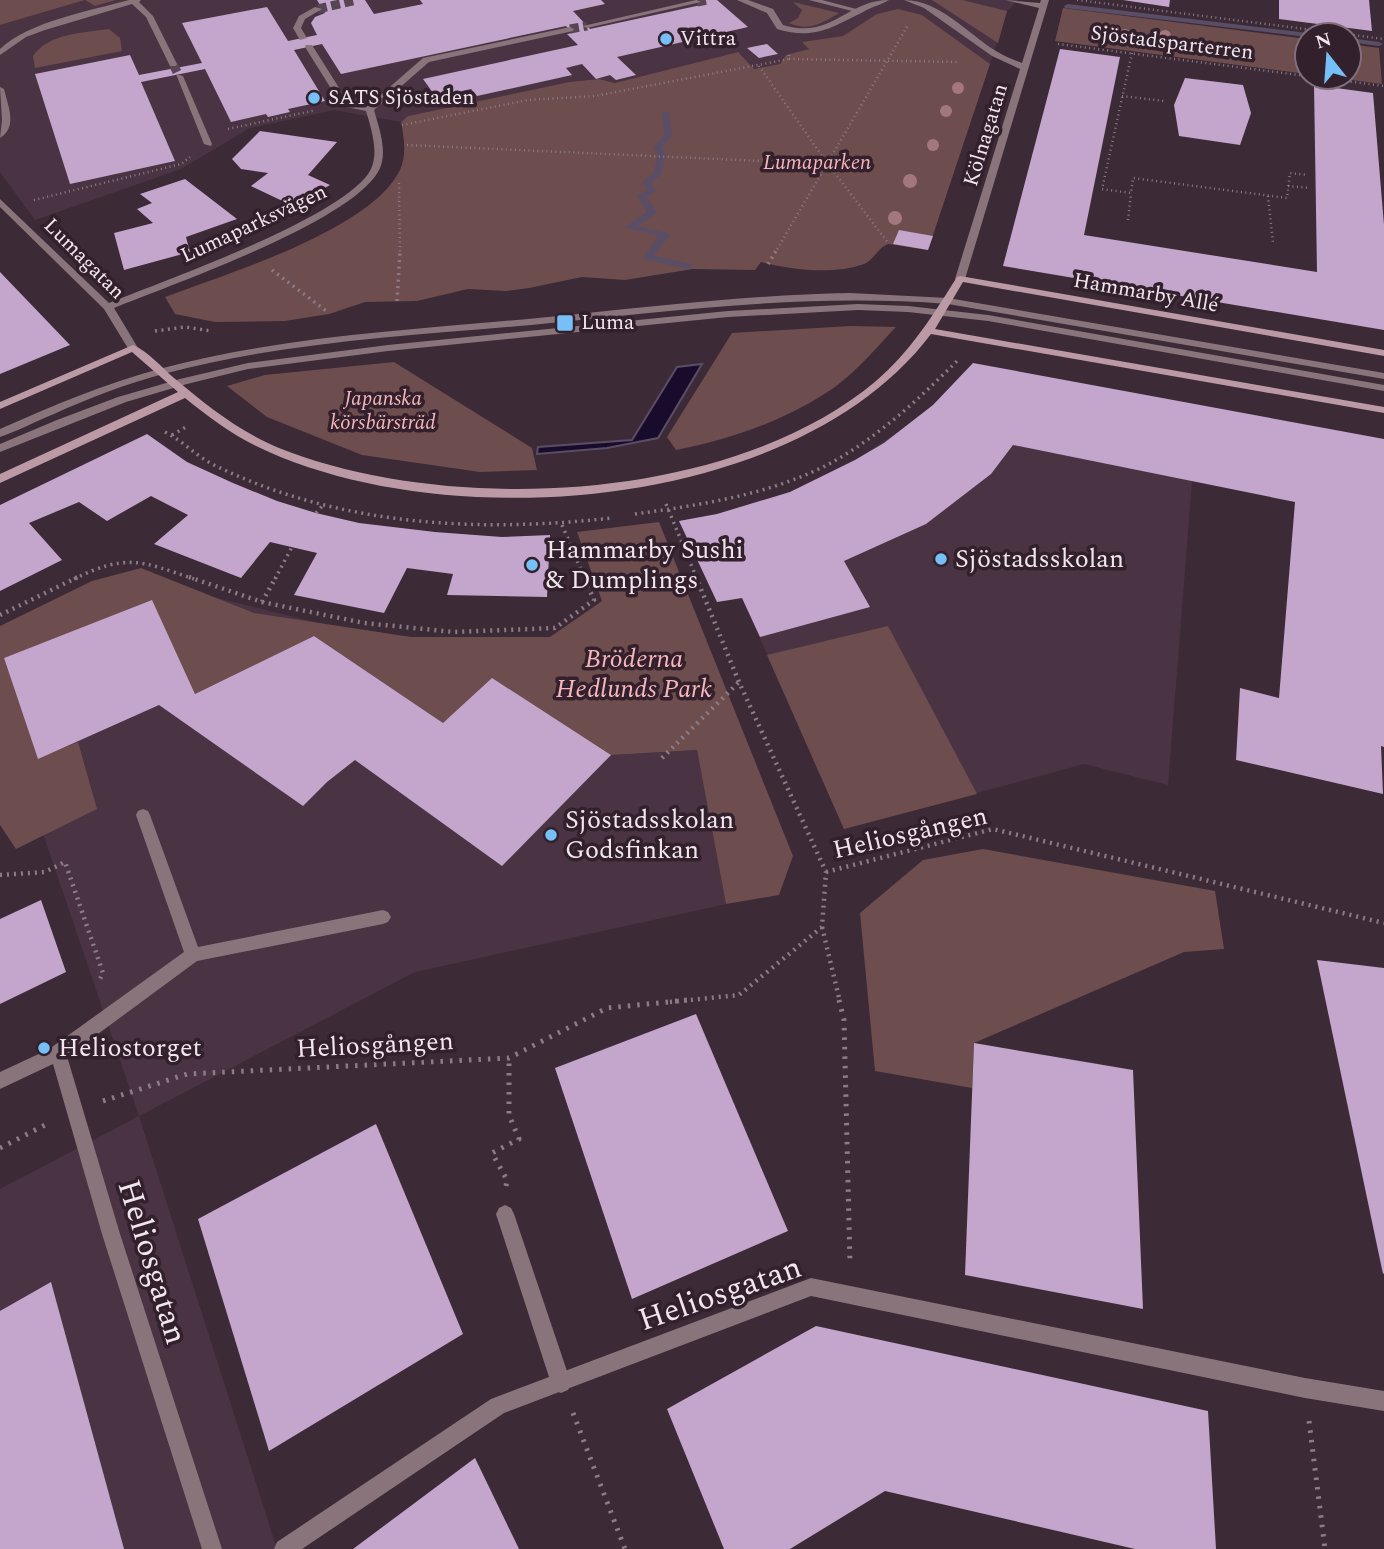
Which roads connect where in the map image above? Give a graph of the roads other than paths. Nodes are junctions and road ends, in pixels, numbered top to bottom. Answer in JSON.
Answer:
{"nodes":[{"id":1,"x":136,"y":0,"type":"edge"},
{"id":2,"x":741,"y":0,"type":"edge"},
{"id":3,"x":813,"y":0,"type":"edge"},
{"id":4,"x":885,"y":0,"type":"edge"},
{"id":5,"x":908,"y":0,"type":"edge"},
{"id":6,"x":1009,"y":0,"type":"edge"},
{"id":7,"x":697,"y":2,"type":"dead end"},
{"id":8,"x":1044,"y":3,"type":"edge"},
{"id":9,"x":318,"y":9,"type":"tunnel mouth"},
{"id":10,"x":860,"y":11,"type":"junction"},
{"id":11,"x":587,"y":26,"type":"tunnel mouth"},
{"id":12,"x":569,"y":29,"type":"tunnel mouth"},
{"id":13,"x":303,"y":38,"type":"dead end"},
{"id":14,"x":309,"y":47,"type":"dead end"},
{"id":15,"x":0,"y":53,"type":"edge"},
{"id":16,"x":173,"y":64,"type":"tunnel mouth"},
{"id":17,"x":1025,"y":68,"type":"junction"},
{"id":18,"x":179,"y":76,"type":"tunnel mouth"},
{"id":19,"x":0,"y":89,"type":"edge"},
{"id":20,"x":370,"y":109,"type":"junction"},
{"id":21,"x":0,"y":135,"type":"edge"},
{"id":22,"x":208,"y":144,"type":"dead end"},
{"id":23,"x":2,"y":204,"type":"edge"},
{"id":24,"x":960,"y":279,"type":"junction"},
{"id":25,"x":948,"y":301,"type":"junction"},
{"id":26,"x":108,"y":307,"type":"junction"},
{"id":27,"x":941,"y":312,"type":"junction"},
{"id":28,"x":930,"y":331,"type":"junction"},
{"id":29,"x":133,"y":348,"type":"junction"},
{"id":30,"x":1384,"y":353,"type":"edge"},
{"id":31,"x":160,"y":372,"type":"junction"},
{"id":32,"x":1384,"y":376,"type":"edge"},
{"id":33,"x":173,"y":384,"type":"junction"},
{"id":34,"x":1384,"y":388,"type":"edge"},
{"id":35,"x":184,"y":394,"type":"junction"},
{"id":36,"x":0,"y":406,"type":"edge"},
{"id":37,"x":1384,"y":410,"type":"edge"},
{"id":38,"x":0,"y":433,"type":"edge"},
{"id":39,"x":0,"y":448,"type":"edge"},
{"id":40,"x":0,"y":479,"type":"edge"},
{"id":41,"x":143,"y":814,"type":"dead end"},
{"id":42,"x":383,"y":917,"type":"dead end"},
{"id":43,"x":193,"y":955,"type":"junction"},
{"id":44,"x":58,"y":1053,"type":"junction"},
{"id":45,"x":0,"y":1081,"type":"edge"},
{"id":46,"x":505,"y":1214,"type":"dead end"},
{"id":47,"x":561,"y":1383,"type":"junction"},
{"id":48,"x":1384,"y":1401,"type":"edge"},
{"id":49,"x":212,"y":1549,"type":"edge"},
{"id":50,"x":284,"y":1549,"type":"edge"}],
"edges":[{"from":1,"to":15,"type":"street"},
{"from":1,"to":16,"type":"street"},
{"from":2,"to":10,"type":"street"},
{"from":3,"to":10,"type":"street"},
{"from":4,"to":10,"type":"street"},
{"from":5,"to":17,"type":"street"},
{"from":6,"to":8,"type":"street"},
{"from":7,"to":11,"type":"street"},
{"from":8,"to":17,"type":"street","name":"Kölnagatan"},
{"from":9,"to":13,"type":"street"},
{"from":12,"to":20,"type":"street"},
{"from":14,"to":20,"type":"street"},
{"from":17,"to":24,"type":"street","name":"Kölnagatan"},
{"from":18,"to":22,"type":"street"},
{"from":19,"to":21,"type":"street"},
{"from":20,"to":26,"type":"street","name":"Lumaparksvägen"},
{"from":23,"to":26,"type":"street","name":"Lumagatan"},
{"from":24,"to":25,"type":"street"},
{"from":24,"to":30,"type":"street","name":"Hammarby Allé"},
{"from":25,"to":27,"type":"street"},
{"from":25,"to":31,"type":"street"},
{"from":25,"to":32,"type":"street"},
{"from":26,"to":29,"type":"street","name":"Lumagatan"},
{"from":27,"to":28,"type":"street"},
{"from":27,"to":33,"type":"street"},
{"from":27,"to":34,"type":"street"},
{"from":28,"to":35,"type":"street"},
{"from":28,"to":37,"type":"street"},
{"from":29,"to":31,"type":"street"},
{"from":29,"to":36,"type":"street"},
{"from":31,"to":33,"type":"street"},
{"from":31,"to":38,"type":"street"},
{"from":33,"to":35,"type":"street"},
{"from":33,"to":39,"type":"street"},
{"from":35,"to":40,"type":"street"},
{"from":41,"to":43,"type":"street"},
{"from":42,"to":43,"type":"street"},
{"from":43,"to":44,"type":"street"},
{"from":44,"to":45,"type":"street"},
{"from":44,"to":49,"type":"street","name":"Heliosgatan"},
{"from":46,"to":47,"type":"street"},
{"from":47,"to":48,"type":"street","name":"Heliosgatan"},
{"from":47,"to":50,"type":"street","name":"Heliosgatan"}]}
